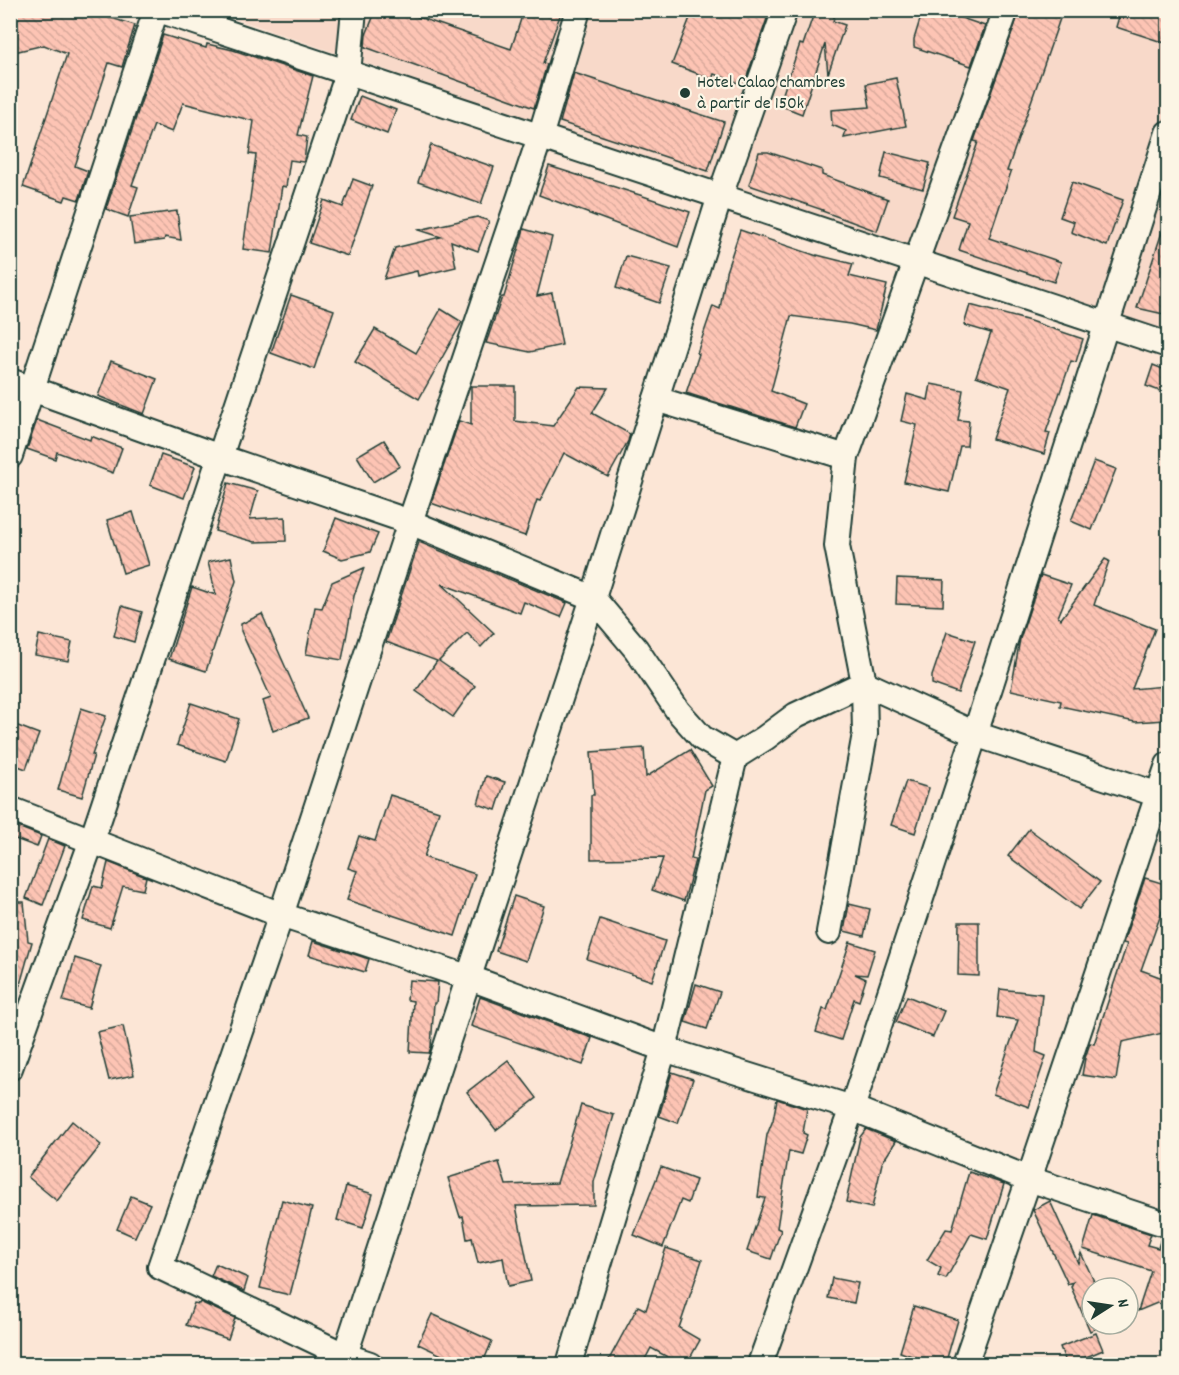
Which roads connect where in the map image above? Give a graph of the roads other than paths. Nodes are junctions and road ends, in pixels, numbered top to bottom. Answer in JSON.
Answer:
{"nodes":[{"id":1,"x":158,"y":10,"type":"edge"},
{"id":2,"x":354,"y":10,"type":"edge"},
{"id":3,"x":578,"y":10,"type":"edge"},
{"id":4,"x":784,"y":10,"type":"edge"},
{"id":5,"x":1006,"y":10,"type":"edge"},
{"id":6,"x":348,"y":73,"type":"junction"},
{"id":7,"x":1168,"y":133,"type":"edge"},
{"id":8,"x":540,"y":137,"type":"junction"},
{"id":9,"x":720,"y":196,"type":"junction"},
{"id":10,"x":916,"y":262,"type":"junction"},
{"id":11,"x":1107,"y":324,"type":"junction"},
{"id":12,"x":1168,"y":345,"type":"edge"},
{"id":13,"x":21,"y":385,"type":"edge"},
{"id":14,"x":656,"y":399,"type":"junction"},
{"id":15,"x":10,"y":456,"type":"edge"},
{"id":16,"x":220,"y":457,"type":"junction"},
{"id":17,"x":846,"y":458,"type":"junction"},
{"id":18,"x":410,"y":522,"type":"junction"},
{"id":19,"x":593,"y":598,"type":"junction"},
{"id":20,"x":864,"y":683,"type":"junction"},
{"id":21,"x":975,"y":734,"type":"junction"},
{"id":22,"x":735,"y":757,"type":"junction"},
{"id":23,"x":1168,"y":765,"type":"edge"},
{"id":24,"x":1163,"y":797,"type":"edge"},
{"id":25,"x":10,"y":809,"type":"edge"},
{"id":26,"x":92,"y":840,"type":"junction"},
{"id":27,"x":281,"y":915,"type":"junction"},
{"id":28,"x":829,"y":932,"type":"dead end"},
{"id":29,"x":470,"y":978,"type":"junction"},
{"id":30,"x":664,"y":1049,"type":"junction"},
{"id":31,"x":10,"y":1068,"type":"edge"},
{"id":32,"x":852,"y":1108,"type":"junction"},
{"id":33,"x":1029,"y":1179,"type":"junction"},
{"id":34,"x":1168,"y":1225,"type":"edge"},
{"id":35,"x":344,"y":1360,"type":"edge"},
{"id":36,"x":370,"y":1365,"type":"edge"},
{"id":37,"x":568,"y":1365,"type":"edge"},
{"id":38,"x":760,"y":1365,"type":"edge"},
{"id":39,"x":965,"y":1365,"type":"edge"}],
"edges":[{"from":1,"to":6,"type":"street"},
{"from":1,"to":13,"type":"street"},
{"from":2,"to":6,"type":"street"},
{"from":3,"to":8,"type":"street"},
{"from":4,"to":9,"type":"street"},
{"from":5,"to":10,"type":"street"},
{"from":6,"to":8,"type":"street"},
{"from":6,"to":16,"type":"street"},
{"from":7,"to":11,"type":"street"},
{"from":8,"to":9,"type":"street"},
{"from":8,"to":18,"type":"street"},
{"from":9,"to":10,"type":"street"},
{"from":9,"to":14,"type":"street"},
{"from":10,"to":11,"type":"street"},
{"from":10,"to":17,"type":"street"},
{"from":11,"to":12,"type":"street"},
{"from":11,"to":21,"type":"street"},
{"from":13,"to":15,"type":"street"},
{"from":13,"to":16,"type":"street"},
{"from":14,"to":17,"type":"street"},
{"from":14,"to":19,"type":"street"},
{"from":16,"to":18,"type":"street"},
{"from":16,"to":26,"type":"street"},
{"from":17,"to":20,"type":"street"},
{"from":18,"to":19,"type":"street"},
{"from":18,"to":27,"type":"street"},
{"from":19,"to":22,"type":"street"},
{"from":19,"to":29,"type":"street"},
{"from":20,"to":21,"type":"street"},
{"from":20,"to":22,"type":"street"},
{"from":20,"to":28,"type":"street"},
{"from":21,"to":24,"type":"street"},
{"from":21,"to":32,"type":"street"},
{"from":22,"to":30,"type":"street"},
{"from":23,"to":24,"type":"street"},
{"from":24,"to":33,"type":"street"},
{"from":25,"to":26,"type":"street"},
{"from":26,"to":27,"type":"street"},
{"from":26,"to":31,"type":"street"},
{"from":27,"to":29,"type":"street"},
{"from":27,"to":35,"type":"street"},
{"from":29,"to":30,"type":"street"},
{"from":29,"to":35,"type":"street"},
{"from":30,"to":32,"type":"street"},
{"from":30,"to":37,"type":"street"},
{"from":32,"to":33,"type":"street"},
{"from":32,"to":38,"type":"street"},
{"from":33,"to":34,"type":"street"},
{"from":33,"to":39,"type":"street"},
{"from":35,"to":36,"type":"street"}]}
